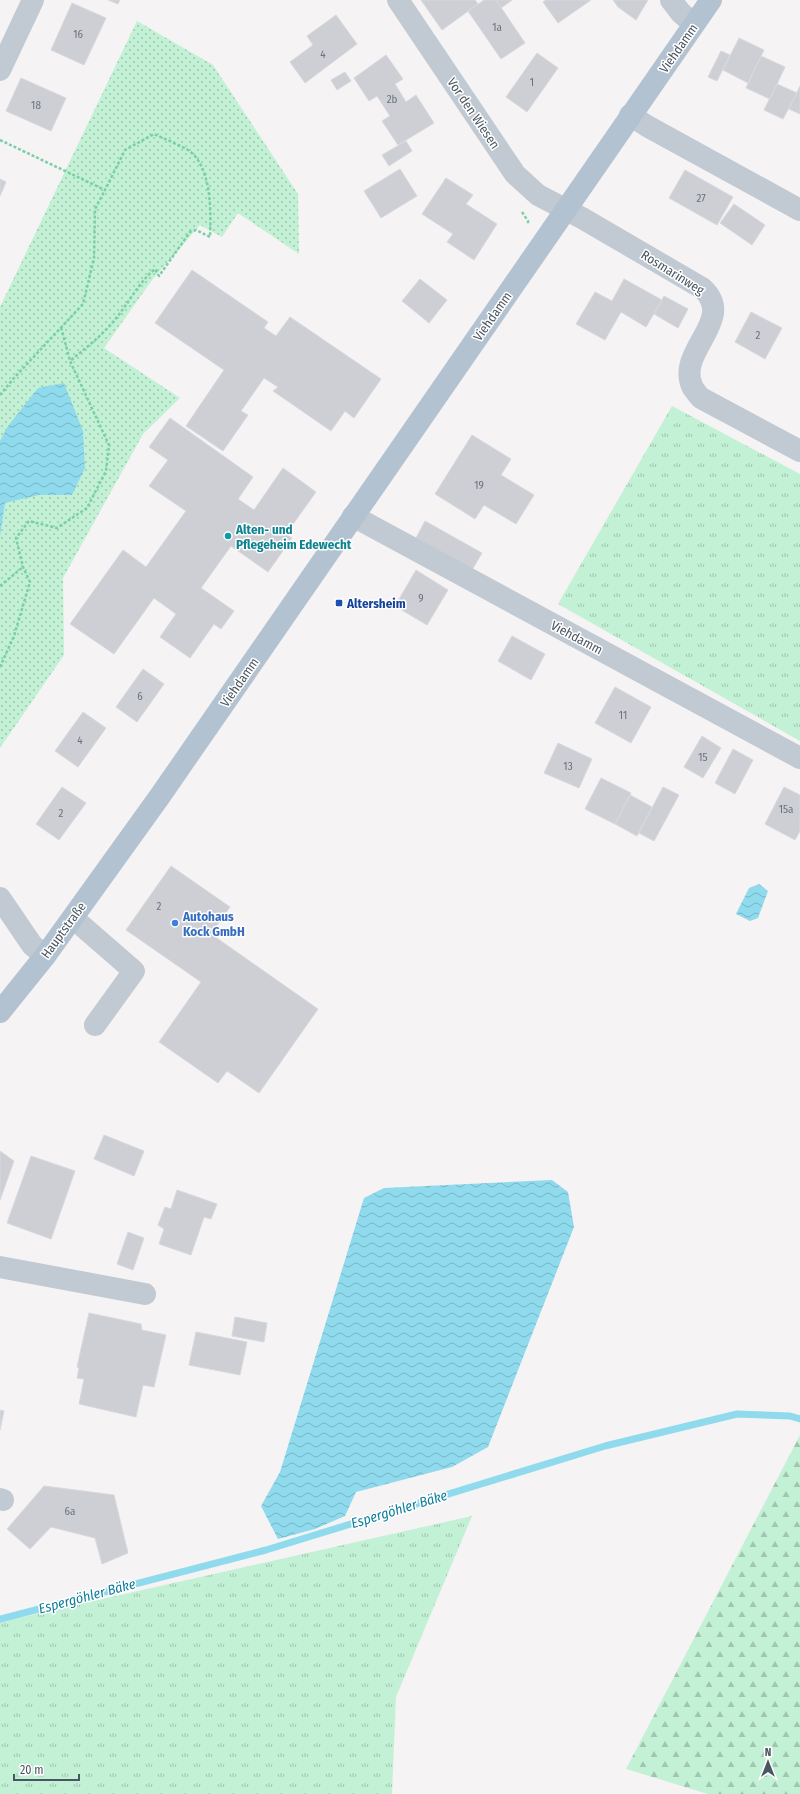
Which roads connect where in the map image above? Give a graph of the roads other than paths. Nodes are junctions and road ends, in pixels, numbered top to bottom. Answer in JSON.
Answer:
{"nodes":[{"id":1,"x":33,"y":0,"type":"edge"},
{"id":2,"x":398,"y":0,"type":"edge"},
{"id":3,"x":671,"y":0,"type":"edge"},
{"id":4,"x":711,"y":0,"type":"edge"},
{"id":5,"x":694,"y":24,"type":"junction"},
{"id":6,"x":0,"y":70,"type":"edge"},
{"id":7,"x":630,"y":115,"type":"junction"},
{"id":8,"x":794,"y":207,"type":"edge"},
{"id":9,"x":566,"y":209,"type":"junction"},
{"id":10,"x":800,"y":451,"type":"edge"},
{"id":11,"x":353,"y":516,"type":"junction"},
{"id":12,"x":800,"y":758,"type":"edge"},
{"id":13,"x":124,"y":847,"type":"joint"},
{"id":14,"x":0,"y":898,"type":"edge"},
{"id":15,"x":73,"y":918,"type":"junction"},
{"id":16,"x":45,"y":956,"type":"junction"},
{"id":17,"x":0,"y":1012,"type":"edge"},
{"id":18,"x":96,"y":1025,"type":"dead end"},
{"id":19,"x":0,"y":1267,"type":"edge"},
{"id":20,"x":145,"y":1294,"type":"dead end"}],
"edges":[{"from":1,"to":6,"type":"street"},
{"from":2,"to":9,"type":"street","name":"Vor den Wiesen"},
{"from":3,"to":5,"type":"street"},
{"from":4,"to":5,"type":"main road","name":"Viehdamm"},
{"from":5,"to":7,"type":"main road","name":"Viehdamm"},
{"from":7,"to":8,"type":"street"},
{"from":7,"to":9,"type":"main road","name":"Viehdamm"},
{"from":9,"to":10,"type":"street","name":"Rosmarinweg"},
{"from":9,"to":11,"type":"main road","name":"Viehdamm"},
{"from":11,"to":12,"type":"street","name":"Viehdamm"},
{"from":11,"to":13,"type":"main road","name":"Viehdamm"},
{"from":13,"to":15,"type":"main road","name":"Hauptstraße"},
{"from":14,"to":16,"type":"street"},
{"from":15,"to":16,"type":"main road","name":"Hauptstraße"},
{"from":15,"to":18,"type":"street"},
{"from":16,"to":17,"type":"main road","name":"Hauptstraße"},
{"from":19,"to":20,"type":"street"}]}
